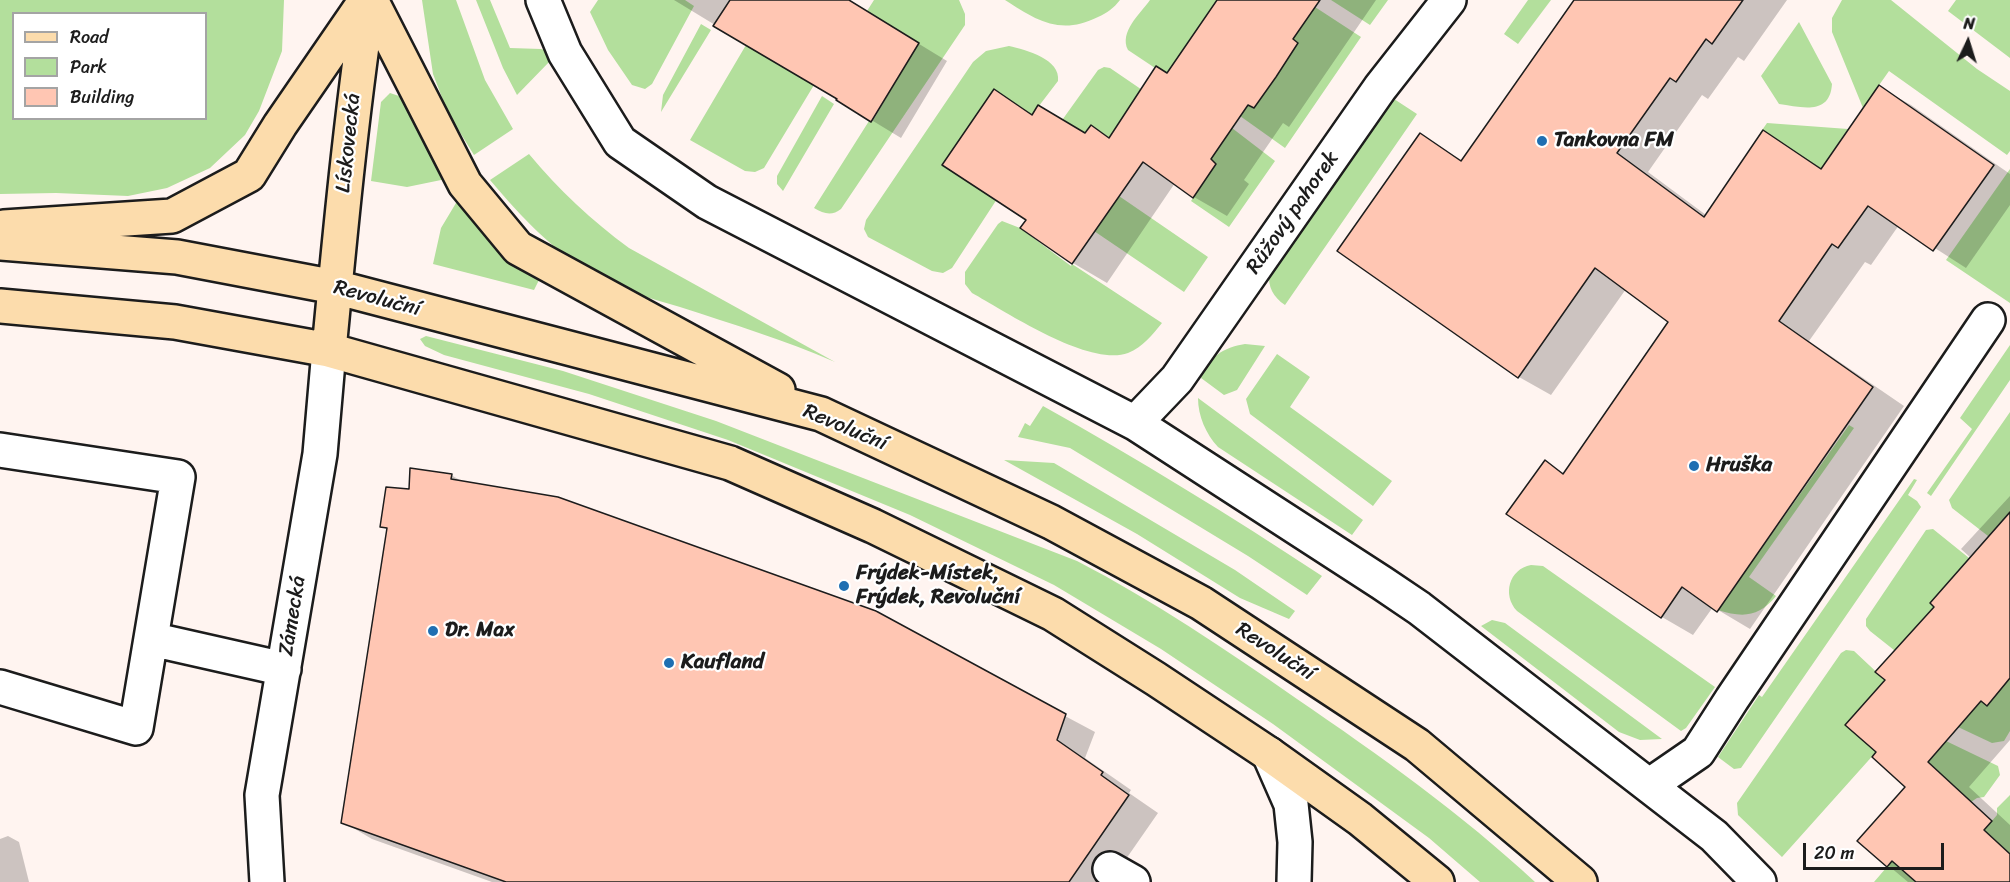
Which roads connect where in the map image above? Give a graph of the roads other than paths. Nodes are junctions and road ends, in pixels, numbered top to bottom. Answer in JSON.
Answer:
{"nodes":[{"id":1,"x":369,"y":0,"type":"edge"},
{"id":2,"x":543,"y":0,"type":"edge"},
{"id":3,"x":1449,"y":0,"type":"edge"},
{"id":4,"x":0,"y":227,"type":"edge"},
{"id":5,"x":0,"y":243,"type":"edge"},
{"id":6,"x":335,"y":287,"type":"junction"},
{"id":7,"x":0,"y":306,"type":"edge"},
{"id":8,"x":1988,"y":320,"type":"dead end"},
{"id":9,"x":329,"y":350,"type":"junction"},
{"id":10,"x":821,"y":414,"type":"junction"},
{"id":11,"x":1135,"y":423,"type":"junction"},
{"id":12,"x":0,"y":450,"type":"edge"},
{"id":13,"x":151,"y":639,"type":"junction"},
{"id":14,"x":284,"y":669,"type":"junction"},
{"id":15,"x":0,"y":687,"type":"edge"},
{"id":16,"x":1269,"y":754,"type":"junction"},
{"id":17,"x":1650,"y":785,"type":"junction"},
{"id":18,"x":267,"y":882,"type":"edge"},
{"id":19,"x":1293,"y":882,"type":"edge"},
{"id":20,"x":1437,"y":882,"type":"edge"},
{"id":21,"x":1580,"y":882,"type":"edge"},
{"id":22,"x":1759,"y":882,"type":"edge"}],
"edges":[{"from":1,"to":4,"type":"main road"},
{"from":1,"to":6,"type":"main road","name":"Lískovecká"},
{"from":1,"to":10,"type":"main road"},
{"from":2,"to":11,"type":"street"},
{"from":3,"to":11,"type":"street","name":"Růžový pahorek"},
{"from":5,"to":6,"type":"main road","name":"Revoluční"},
{"from":6,"to":9,"type":"main road","name":"Lískovecká"},
{"from":6,"to":10,"type":"main road","name":"Revoluční"},
{"from":7,"to":9,"type":"main road"},
{"from":8,"to":17,"type":"street"},
{"from":9,"to":14,"type":"street","name":"Zámecká"},
{"from":9,"to":16,"type":"main road"},
{"from":10,"to":21,"type":"main road","name":"Revoluční"},
{"from":11,"to":17,"type":"street"},
{"from":12,"to":13,"type":"street"},
{"from":13,"to":14,"type":"street"},
{"from":13,"to":15,"type":"street"},
{"from":14,"to":18,"type":"street","name":"Zámecká"},
{"from":16,"to":19,"type":"street"},
{"from":16,"to":20,"type":"main road"},
{"from":17,"to":22,"type":"street"}]}
